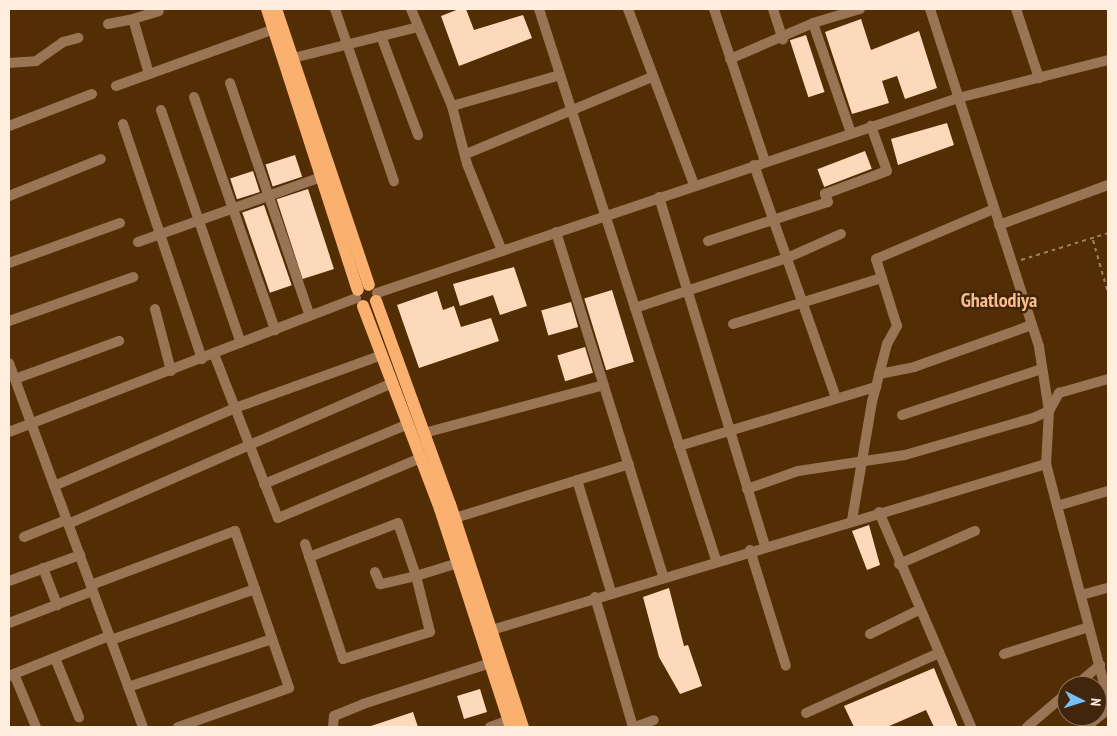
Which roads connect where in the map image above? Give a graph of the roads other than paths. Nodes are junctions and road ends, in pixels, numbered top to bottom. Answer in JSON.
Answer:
{"nodes":[{"id":1,"x":267,"y":9,"type":"edge"},
{"id":2,"x":276,"y":9,"type":"edge"},
{"id":3,"x":335,"y":9,"type":"edge"},
{"id":4,"x":411,"y":9,"type":"edge"},
{"id":5,"x":539,"y":9,"type":"edge"},
{"id":6,"x":628,"y":9,"type":"edge"},
{"id":7,"x":714,"y":9,"type":"edge"},
{"id":8,"x":773,"y":9,"type":"edge"},
{"id":9,"x":860,"y":9,"type":"edge"},
{"id":10,"x":930,"y":9,"type":"edge"},
{"id":11,"x":1016,"y":9,"type":"edge"},
{"id":12,"x":159,"y":12,"type":"dead end"},
{"id":13,"x":133,"y":19,"type":"junction"},
{"id":14,"x":813,"y":23,"type":"junction"},
{"id":15,"x":108,"y":24,"type":"dead end"},
{"id":16,"x":418,"y":27,"type":"junction"},
{"id":17,"x":274,"y":29,"type":"junction"},
{"id":18,"x":381,"y":36,"type":"junction"},
{"id":19,"x":78,"y":38,"type":"dead end"},
{"id":20,"x":783,"y":39,"type":"junction"},
{"id":21,"x":348,"y":44,"type":"junction"},
{"id":22,"x":293,"y":58,"type":"junction"},
{"id":23,"x":730,"y":59,"type":"junction"},
{"id":24,"x":1108,"y":60,"type":"edge"},
{"id":25,"x":9,"y":63,"type":"edge"},
{"id":26,"x":149,"y":74,"type":"junction"},
{"id":27,"x":560,"y":75,"type":"junction"},
{"id":28,"x":652,"y":78,"type":"junction"},
{"id":29,"x":1039,"y":78,"type":"junction"},
{"id":30,"x":230,"y":84,"type":"dead end"},
{"id":31,"x":116,"y":86,"type":"dead end"},
{"id":32,"x":92,"y":94,"type":"dead end"},
{"id":33,"x":194,"y":97,"type":"dead end"},
{"id":34,"x":958,"y":98,"type":"junction"},
{"id":35,"x":452,"y":106,"type":"junction"},
{"id":36,"x":571,"y":108,"type":"junction"},
{"id":37,"x":161,"y":110,"type":"dead end"},
{"id":38,"x":123,"y":124,"type":"dead end"},
{"id":39,"x":9,"y":126,"type":"edge"},
{"id":40,"x":871,"y":126,"type":"junction"},
{"id":41,"x":851,"y":133,"type":"junction"},
{"id":42,"x":418,"y":135,"type":"dead end"},
{"id":43,"x":466,"y":154,"type":"junction"},
{"id":44,"x":101,"y":159,"type":"dead end"},
{"id":45,"x":765,"y":161,"type":"junction"},
{"id":46,"x":754,"y":165,"type":"junction"},
{"id":47,"x":322,"y":177,"type":"junction"},
{"id":48,"x":394,"y":181,"type":"dead end"},
{"id":49,"x":694,"y":185,"type":"junction"},
{"id":50,"x":1108,"y":185,"type":"edge"},
{"id":51,"x":9,"y":196,"type":"edge"},
{"id":52,"x":268,"y":196,"type":"junction"},
{"id":53,"x":659,"y":197,"type":"junction"},
{"id":54,"x":233,"y":208,"type":"junction"},
{"id":55,"x":994,"y":209,"type":"junction"},
{"id":56,"x":605,"y":216,"type":"junction"},
{"id":57,"x":198,"y":221,"type":"junction"},
{"id":58,"x":774,"y":221,"type":"junction"},
{"id":59,"x":120,"y":223,"type":"dead end"},
{"id":60,"x":999,"y":225,"type":"junction"},
{"id":61,"x":556,"y":232,"type":"junction"},
{"id":62,"x":160,"y":234,"type":"junction"},
{"id":63,"x":841,"y":234,"type":"dead end"},
{"id":64,"x":708,"y":241,"type":"dead end"},
{"id":65,"x":138,"y":242,"type":"dead end"},
{"id":66,"x":502,"y":251,"type":"junction"},
{"id":67,"x":786,"y":258,"type":"junction"},
{"id":68,"x":9,"y":263,"type":"edge"},
{"id":69,"x":133,"y":277,"type":"dead end"},
{"id":70,"x":882,"y":278,"type":"junction"},
{"id":71,"x":688,"y":292,"type":"junction"},
{"id":72,"x":366,"y":296,"type":"junction"},
{"id":73,"x":802,"y":302,"type":"junction"},
{"id":74,"x":635,"y":308,"type":"junction"},
{"id":75,"x":155,"y":309,"type":"dead end"},
{"id":76,"x":310,"y":316,"type":"junction"},
{"id":77,"x":9,"y":321,"type":"edge"},
{"id":78,"x":733,"y":324,"type":"dead end"},
{"id":79,"x":1032,"y":325,"type":"junction"},
{"id":80,"x":275,"y":330,"type":"junction"},
{"id":81,"x":119,"y":341,"type":"dead end"},
{"id":82,"x":241,"y":343,"type":"junction"},
{"id":83,"x":214,"y":354,"type":"junction"},
{"id":84,"x":382,"y":355,"type":"junction"},
{"id":85,"x":202,"y":358,"type":"junction"},
{"id":86,"x":9,"y":363,"type":"edge"},
{"id":87,"x":1042,"y":369,"type":"junction"},
{"id":88,"x":171,"y":371,"type":"junction"},
{"id":89,"x":879,"y":374,"type":"junction"},
{"id":90,"x":15,"y":379,"type":"junction"},
{"id":91,"x":1108,"y":379,"type":"edge"},
{"id":92,"x":392,"y":383,"type":"junction"},
{"id":93,"x":604,"y":385,"type":"junction"},
{"id":94,"x":876,"y":387,"type":"junction"},
{"id":95,"x":836,"y":398,"type":"junction"},
{"id":96,"x":235,"y":408,"type":"junction"},
{"id":97,"x":1048,"y":411,"type":"junction"},
{"id":98,"x":902,"y":415,"type":"dead end"},
{"id":99,"x":408,"y":424,"type":"junction"},
{"id":100,"x":32,"y":426,"type":"junction"},
{"id":101,"x":730,"y":429,"type":"junction"},
{"id":102,"x":9,"y":432,"type":"edge"},
{"id":103,"x":424,"y":433,"type":"junction"},
{"id":104,"x":679,"y":446,"type":"junction"},
{"id":105,"x":250,"y":447,"type":"junction"},
{"id":106,"x":421,"y":458,"type":"junction"},
{"id":107,"x":862,"y":461,"type":"junction"},
{"id":108,"x":628,"y":464,"type":"junction"},
{"id":109,"x":1046,"y":464,"type":"junction"},
{"id":110,"x":577,"y":480,"type":"junction"},
{"id":111,"x":264,"y":484,"type":"junction"},
{"id":112,"x":54,"y":486,"type":"junction"},
{"id":113,"x":747,"y":488,"type":"junction"},
{"id":114,"x":1108,"y":491,"type":"edge"},
{"id":115,"x":1057,"y":506,"type":"junction"},
{"id":116,"x":879,"y":512,"type":"junction"},
{"id":117,"x":455,"y":518,"type":"junction"},
{"id":118,"x":852,"y":520,"type":"junction"},
{"id":119,"x":67,"y":522,"type":"junction"},
{"id":120,"x":975,"y":531,"type":"dead end"},
{"id":121,"x":24,"y":538,"type":"dead end"},
{"id":122,"x":305,"y":544,"type":"dead end"},
{"id":123,"x":764,"y":546,"type":"junction"},
{"id":124,"x":750,"y":550,"type":"junction"},
{"id":125,"x":80,"y":555,"type":"junction"},
{"id":126,"x":309,"y":557,"type":"junction"},
{"id":127,"x":716,"y":560,"type":"junction"},
{"id":128,"x":458,"y":563,"type":"junction"},
{"id":129,"x":899,"y":564,"type":"junction"},
{"id":130,"x":43,"y":568,"type":"junction"},
{"id":131,"x":375,"y":572,"type":"dead end"},
{"id":132,"x":416,"y":576,"type":"junction"},
{"id":133,"x":663,"y":576,"type":"junction"},
{"id":134,"x":9,"y":581,"type":"edge"},
{"id":135,"x":92,"y":588,"type":"junction"},
{"id":136,"x":1108,"y":588,"type":"edge"},
{"id":137,"x":255,"y":589,"type":"junction"},
{"id":138,"x":611,"y":592,"type":"junction"},
{"id":139,"x":1081,"y":596,"type":"junction"},
{"id":140,"x":595,"y":597,"type":"junction"},
{"id":141,"x":57,"y":605,"type":"junction"},
{"id":142,"x":919,"y":610,"type":"junction"},
{"id":143,"x":9,"y":623,"type":"edge"},
{"id":144,"x":1089,"y":627,"type":"junction"},
{"id":145,"x":486,"y":631,"type":"junction"},
{"id":146,"x":870,"y":634,"type":"dead end"},
{"id":147,"x":110,"y":638,"type":"junction"},
{"id":148,"x":272,"y":638,"type":"junction"},
{"id":149,"x":939,"y":653,"type":"junction"},
{"id":150,"x":1004,"y":654,"type":"dead end"},
{"id":151,"x":55,"y":658,"type":"junction"},
{"id":152,"x":491,"y":663,"type":"junction"},
{"id":153,"x":1100,"y":665,"type":"junction"},
{"id":154,"x":786,"y":666,"type":"dead end"},
{"id":155,"x":11,"y":675,"type":"edge"},
{"id":156,"x":1087,"y":676,"type":"edge"},
{"id":157,"x":128,"y":686,"type":"junction"},
{"id":158,"x":1108,"y":698,"type":"edge"},
{"id":159,"x":1057,"y":702,"type":"edge"},
{"id":160,"x":1108,"y":709,"type":"edge"},
{"id":161,"x":806,"y":713,"type":"dead end"},
{"id":162,"x":79,"y":716,"type":"dead end"},
{"id":163,"x":654,"y":720,"type":"dead end"},
{"id":164,"x":510,"y":724,"type":"edge"},
{"id":165,"x":36,"y":727,"type":"edge"},
{"id":166,"x":143,"y":727,"type":"edge"},
{"id":167,"x":178,"y":727,"type":"edge"},
{"id":168,"x":333,"y":727,"type":"edge"},
{"id":169,"x":490,"y":727,"type":"edge"},
{"id":170,"x":523,"y":727,"type":"edge"},
{"id":171,"x":634,"y":727,"type":"edge"},
{"id":172,"x":971,"y":727,"type":"edge"},
{"id":173,"x":1027,"y":727,"type":"edge"},
{"id":174,"x":1086,"y":727,"type":"edge"}],
"edges":[{"from":1,"to":17,"type":"main road"},
{"from":2,"to":22,"type":"main road"},
{"from":3,"to":21,"type":"street"},
{"from":4,"to":16,"type":"street"},
{"from":5,"to":27,"type":"street"},
{"from":6,"to":28,"type":"street"},
{"from":7,"to":23,"type":"street"},
{"from":8,"to":20,"type":"street"},
{"from":9,"to":14,"type":"street"},
{"from":10,"to":34,"type":"street"},
{"from":11,"to":29,"type":"street"},
{"from":12,"to":13,"type":"street"},
{"from":13,"to":15,"type":"street"},
{"from":13,"to":26,"type":"street"},
{"from":14,"to":20,"type":"street"},
{"from":14,"to":41,"type":"street"},
{"from":16,"to":18,"type":"street"},
{"from":16,"to":35,"type":"street"},
{"from":17,"to":26,"type":"street"},
{"from":17,"to":47,"type":"main road"},
{"from":18,"to":21,"type":"street"},
{"from":18,"to":42,"type":"street"},
{"from":19,"to":25,"type":"street"},
{"from":20,"to":23,"type":"street"},
{"from":21,"to":22,"type":"street"},
{"from":21,"to":48,"type":"street"},
{"from":22,"to":72,"type":"main road"},
{"from":23,"to":45,"type":"street"},
{"from":24,"to":29,"type":"street"},
{"from":26,"to":31,"type":"street"},
{"from":27,"to":35,"type":"street"},
{"from":27,"to":36,"type":"street"},
{"from":28,"to":36,"type":"street"},
{"from":28,"to":49,"type":"street"},
{"from":29,"to":34,"type":"street"},
{"from":30,"to":52,"type":"street"},
{"from":32,"to":39,"type":"street"},
{"from":33,"to":54,"type":"street"},
{"from":34,"to":40,"type":"street"},
{"from":34,"to":55,"type":"street"},
{"from":35,"to":43,"type":"street"},
{"from":36,"to":43,"type":"street"},
{"from":36,"to":56,"type":"street"},
{"from":37,"to":57,"type":"street"},
{"from":38,"to":62,"type":"street"},
{"from":40,"to":41,"type":"street"},
{"from":40,"to":58,"type":"street"},
{"from":41,"to":45,"type":"street"},
{"from":43,"to":66,"type":"street"},
{"from":44,"to":51,"type":"street"},
{"from":45,"to":46,"type":"street"},
{"from":46,"to":49,"type":"street"},
{"from":46,"to":58,"type":"street"},
{"from":47,"to":52,"type":"street"},
{"from":47,"to":72,"type":"main road"},
{"from":49,"to":53,"type":"street"},
{"from":50,"to":60,"type":"street"},
{"from":52,"to":54,"type":"street"},
{"from":52,"to":76,"type":"street"},
{"from":53,"to":56,"type":"street"},
{"from":53,"to":71,"type":"street"},
{"from":54,"to":57,"type":"street"},
{"from":54,"to":80,"type":"street"},
{"from":55,"to":60,"type":"street"},
{"from":55,"to":70,"type":"street"},
{"from":56,"to":61,"type":"street"},
{"from":56,"to":74,"type":"street"},
{"from":57,"to":62,"type":"street"},
{"from":57,"to":82,"type":"street"},
{"from":58,"to":64,"type":"street"},
{"from":58,"to":67,"type":"street"},
{"from":59,"to":68,"type":"street"},
{"from":60,"to":79,"type":"street"},
{"from":61,"to":66,"type":"street"},
{"from":61,"to":93,"type":"street"},
{"from":62,"to":65,"type":"street"},
{"from":62,"to":85,"type":"street"},
{"from":63,"to":67,"type":"street"},
{"from":66,"to":72,"type":"street"},
{"from":67,"to":71,"type":"street"},
{"from":67,"to":73,"type":"street"},
{"from":69,"to":77,"type":"street"},
{"from":70,"to":73,"type":"street"},
{"from":70,"to":89,"type":"street"},
{"from":71,"to":74,"type":"street"},
{"from":71,"to":101,"type":"street"},
{"from":72,"to":76,"type":"street"},
{"from":72,"to":84,"type":"main road"},
{"from":72,"to":103,"type":"main road"},
{"from":73,"to":78,"type":"street"},
{"from":73,"to":95,"type":"street"},
{"from":74,"to":104,"type":"street"},
{"from":75,"to":88,"type":"street"},
{"from":76,"to":80,"type":"street"},
{"from":79,"to":87,"type":"street"},
{"from":79,"to":89,"type":"street"},
{"from":80,"to":82,"type":"street"},
{"from":81,"to":90,"type":"street"},
{"from":82,"to":83,"type":"street"},
{"from":83,"to":85,"type":"street"},
{"from":83,"to":96,"type":"street"},
{"from":84,"to":92,"type":"main road"},
{"from":84,"to":96,"type":"street"},
{"from":85,"to":88,"type":"street"},
{"from":86,"to":90,"type":"street"},
{"from":87,"to":97,"type":"street"},
{"from":87,"to":98,"type":"street"},
{"from":88,"to":100,"type":"street"},
{"from":89,"to":94,"type":"street"},
{"from":90,"to":100,"type":"street"},
{"from":91,"to":97,"type":"street"},
{"from":92,"to":99,"type":"main road"},
{"from":92,"to":105,"type":"street"},
{"from":93,"to":103,"type":"street"},
{"from":93,"to":108,"type":"street"},
{"from":94,"to":95,"type":"street"},
{"from":94,"to":107,"type":"street"},
{"from":95,"to":101,"type":"street"},
{"from":96,"to":105,"type":"street"},
{"from":96,"to":112,"type":"street"},
{"from":97,"to":107,"type":"street"},
{"from":97,"to":109,"type":"street"},
{"from":99,"to":106,"type":"main road"},
{"from":99,"to":111,"type":"street"},
{"from":100,"to":102,"type":"street"},
{"from":100,"to":112,"type":"street"},
{"from":101,"to":104,"type":"street"},
{"from":101,"to":113,"type":"street"},
{"from":103,"to":117,"type":"main road"},
{"from":104,"to":127,"type":"street"},
{"from":105,"to":111,"type":"street"},
{"from":105,"to":119,"type":"street"},
{"from":106,"to":111,"type":"street"},
{"from":106,"to":128,"type":"main road"},
{"from":107,"to":113,"type":"street"},
{"from":107,"to":118,"type":"street"},
{"from":108,"to":110,"type":"street"},
{"from":108,"to":133,"type":"street"},
{"from":109,"to":115,"type":"street"},
{"from":109,"to":116,"type":"street"},
{"from":110,"to":117,"type":"street"},
{"from":110,"to":138,"type":"street"},
{"from":112,"to":119,"type":"street"},
{"from":113,"to":123,"type":"street"},
{"from":114,"to":115,"type":"street"},
{"from":115,"to":139,"type":"street"},
{"from":116,"to":118,"type":"street"},
{"from":116,"to":129,"type":"street"},
{"from":117,"to":145,"type":"main road"},
{"from":118,"to":123,"type":"street"},
{"from":119,"to":121,"type":"street"},
{"from":119,"to":125,"type":"street"},
{"from":120,"to":129,"type":"street"},
{"from":122,"to":126,"type":"street"},
{"from":123,"to":124,"type":"street"},
{"from":124,"to":127,"type":"street"},
{"from":124,"to":154,"type":"street"},
{"from":125,"to":130,"type":"street"},
{"from":125,"to":135,"type":"street"},
{"from":126,"to":132,"type":"street"},
{"from":126,"to":132,"type":"street"},
{"from":127,"to":133,"type":"street"},
{"from":128,"to":132,"type":"street"},
{"from":128,"to":145,"type":"main road"},
{"from":129,"to":142,"type":"street"},
{"from":130,"to":134,"type":"street"},
{"from":130,"to":141,"type":"street"},
{"from":131,"to":132,"type":"street"},
{"from":133,"to":138,"type":"street"},
{"from":135,"to":137,"type":"street"},
{"from":135,"to":141,"type":"street"},
{"from":135,"to":147,"type":"street"},
{"from":136,"to":139,"type":"street"},
{"from":137,"to":147,"type":"street"},
{"from":137,"to":148,"type":"street"},
{"from":138,"to":140,"type":"street"},
{"from":139,"to":144,"type":"street"},
{"from":140,"to":145,"type":"street"},
{"from":140,"to":171,"type":"street"},
{"from":141,"to":143,"type":"street"},
{"from":142,"to":146,"type":"street"},
{"from":142,"to":149,"type":"street"},
{"from":144,"to":150,"type":"street"},
{"from":144,"to":153,"type":"street"},
{"from":145,"to":152,"type":"main road"},
{"from":145,"to":170,"type":"main road"},
{"from":147,"to":151,"type":"street"},
{"from":147,"to":157,"type":"street"},
{"from":148,"to":157,"type":"street"},
{"from":148,"to":167,"type":"street"},
{"from":149,"to":161,"type":"street"},
{"from":149,"to":172,"type":"street"},
{"from":151,"to":155,"type":"street"},
{"from":151,"to":162,"type":"street"},
{"from":152,"to":164,"type":"main road"},
{"from":152,"to":168,"type":"street"},
{"from":153,"to":156,"type":"street"},
{"from":153,"to":158,"type":"street"},
{"from":155,"to":165,"type":"street"},
{"from":157,"to":166,"type":"street"},
{"from":159,"to":173,"type":"street"},
{"from":160,"to":174,"type":"street"},
{"from":163,"to":171,"type":"street"},
{"from":164,"to":169,"type":"street"}]}
